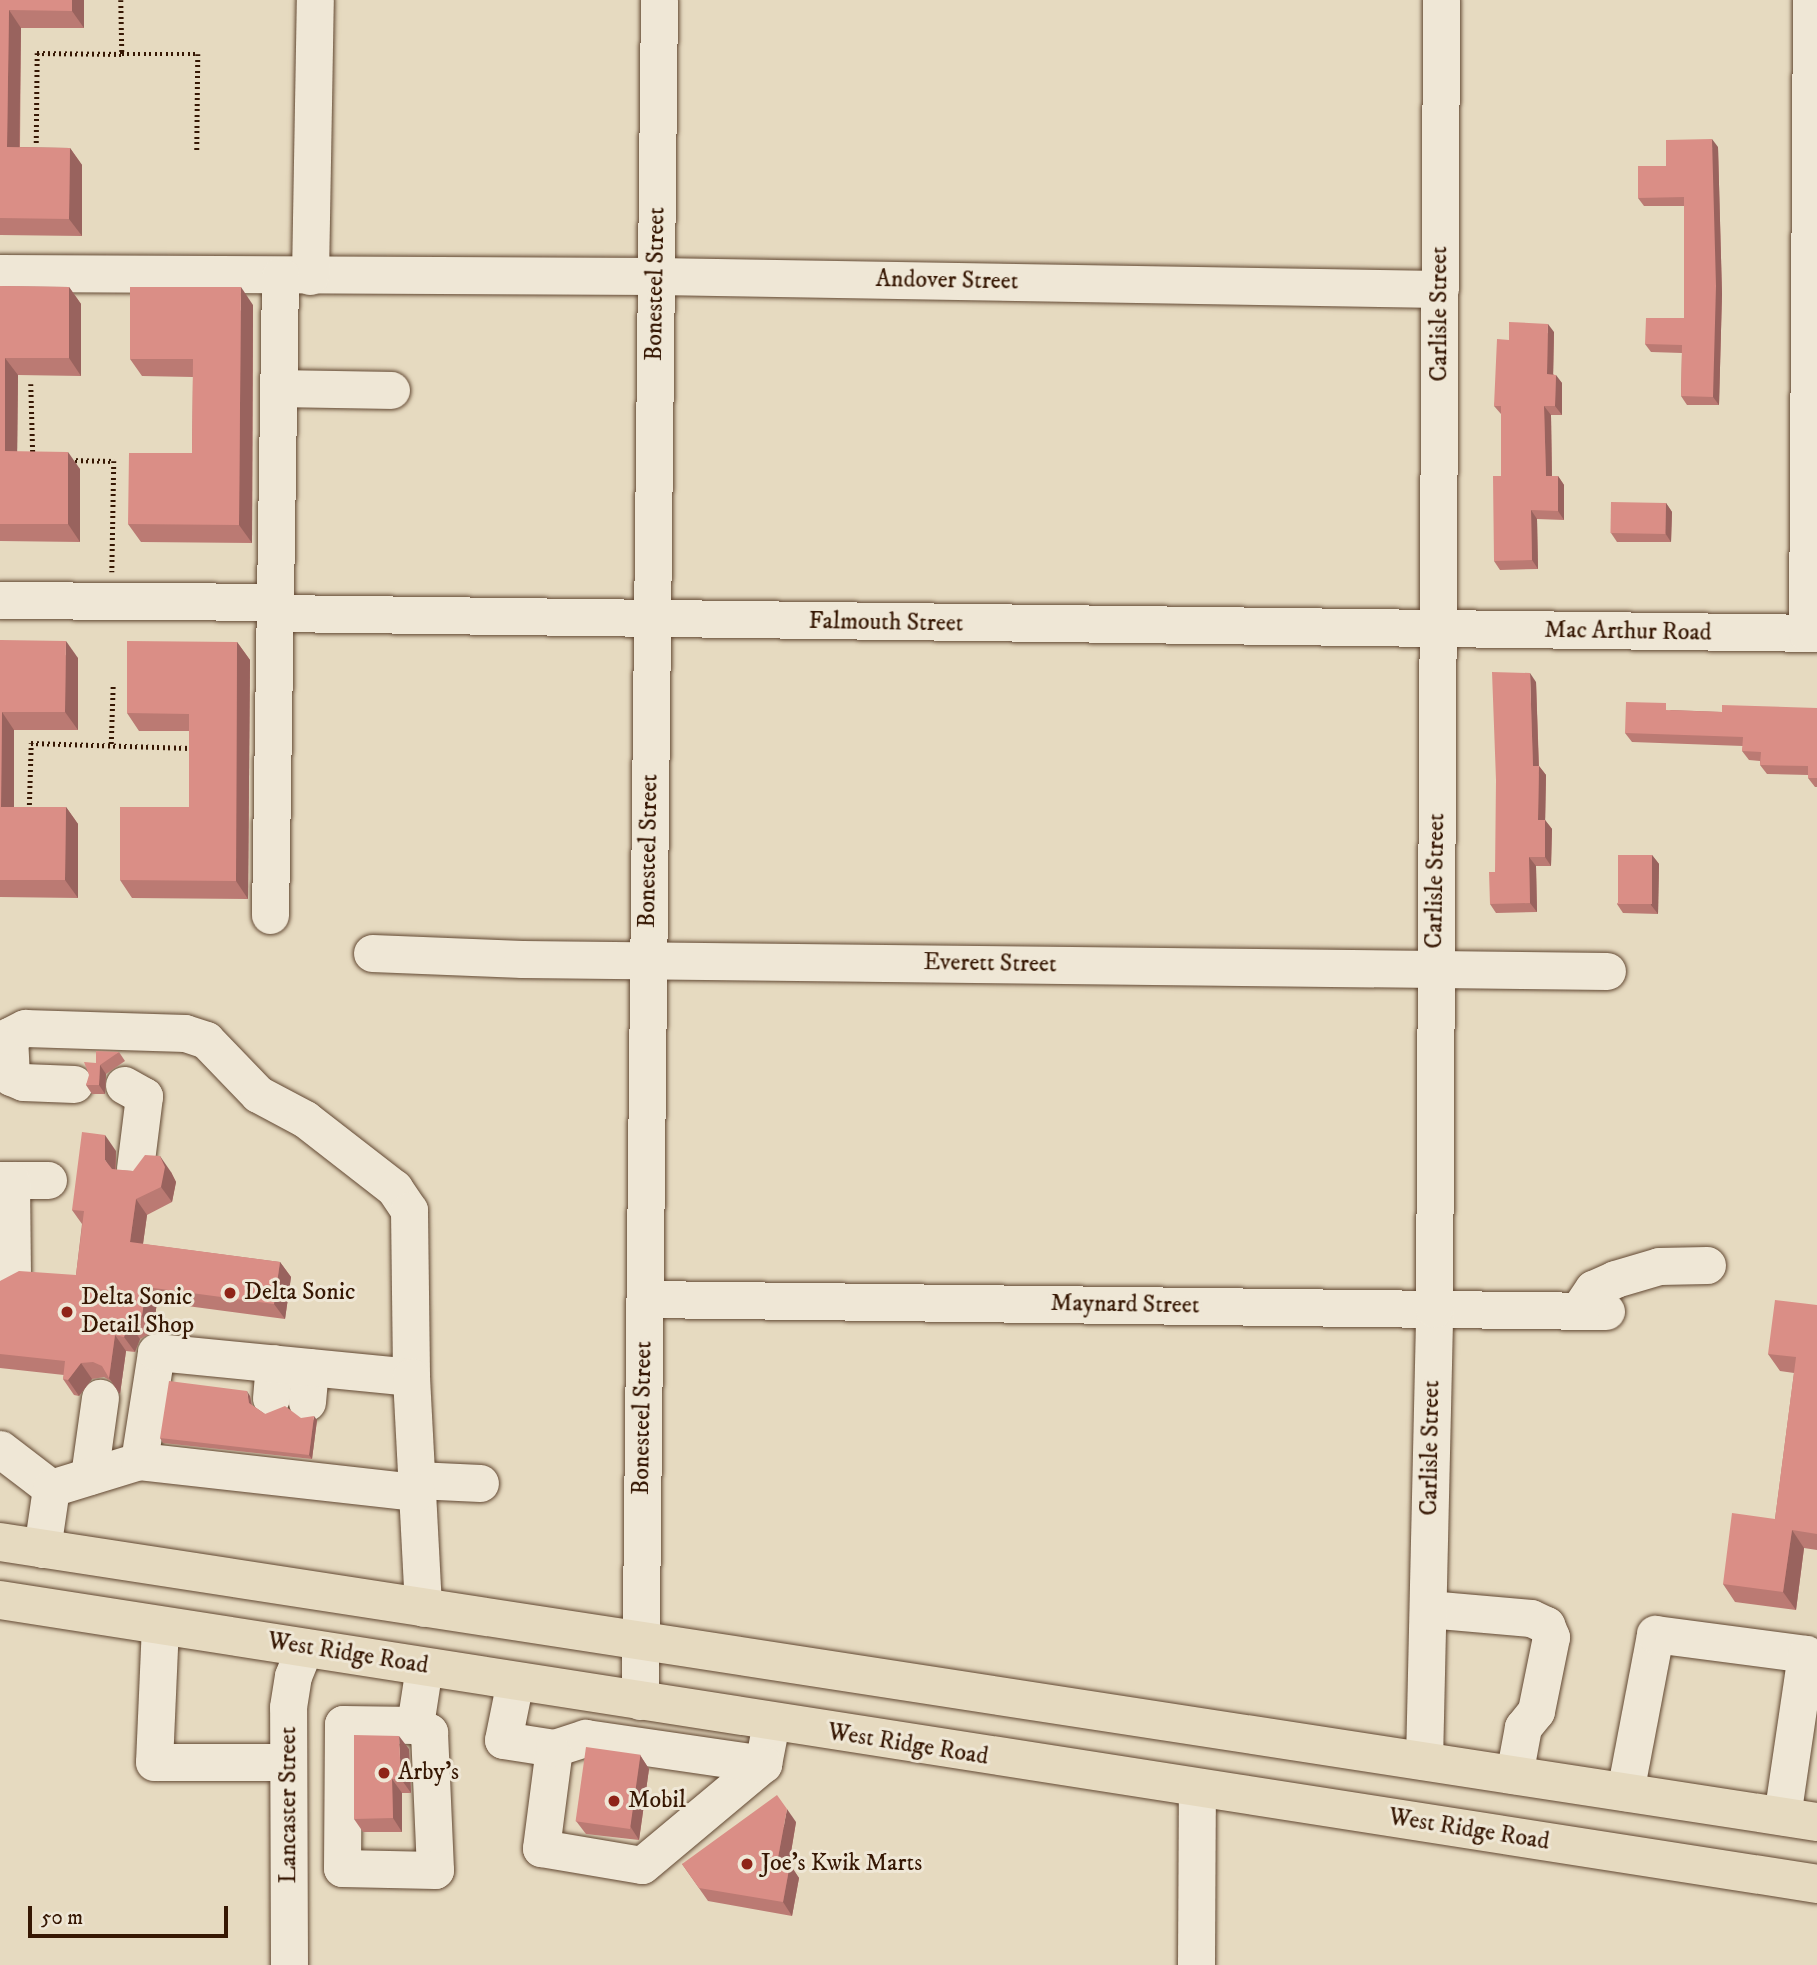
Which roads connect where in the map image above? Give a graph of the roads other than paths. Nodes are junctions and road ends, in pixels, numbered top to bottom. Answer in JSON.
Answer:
{"nodes":[{"id":1,"x":315,"y":0,"type":"edge"},
{"id":2,"x":659,"y":0,"type":"edge"},
{"id":3,"x":1441,"y":0,"type":"edge"},
{"id":4,"x":1811,"y":0,"type":"edge"},
{"id":5,"x":1814,"y":55,"type":"edge"},
{"id":6,"x":0,"y":273,"type":"edge"},
{"id":7,"x":295,"y":276,"type":"junction"},
{"id":8,"x":656,"y":276,"type":"junction"},
{"id":9,"x":1440,"y":289,"type":"junction"},
{"id":10,"x":279,"y":388,"type":"junction"},
{"id":11,"x":391,"y":390,"type":"dead end"},
{"id":12,"x":0,"y":600,"type":"edge"},
{"id":13,"x":275,"y":607,"type":"junction"},
{"id":14,"x":652,"y":620,"type":"junction"},
{"id":15,"x":1438,"y":629,"type":"junction"},
{"id":16,"x":1812,"y":634,"type":"edge"},
{"id":17,"x":270,"y":915,"type":"dead end"},
{"id":18,"x":372,"y":953,"type":"dead end"},
{"id":19,"x":648,"y":960,"type":"junction"},
{"id":20,"x":1435,"y":969,"type":"junction"},
{"id":21,"x":1607,"y":971,"type":"dead end"},
{"id":22,"x":74,"y":1084,"type":"dead end"},
{"id":23,"x":124,"y":1085,"type":"dead end"},
{"id":24,"x":135,"y":1168,"type":"edge"},
{"id":25,"x":24,"y":1180,"type":"edge"},
{"id":26,"x":1707,"y":1265,"type":"dead end"},
{"id":27,"x":24,"y":1273,"type":"edge"},
{"id":28,"x":645,"y":1299,"type":"junction"},
{"id":29,"x":1434,"y":1309,"type":"junction"},
{"id":30,"x":411,"y":1377,"type":"junction"},
{"id":31,"x":100,"y":1398,"type":"dead end"},
{"id":32,"x":0,"y":1449,"type":"edge"},
{"id":33,"x":139,"y":1461,"type":"junction"},
{"id":34,"x":89,"y":1476,"type":"junction"},
{"id":35,"x":480,"y":1483,"type":"dead end"},
{"id":36,"x":416,"y":1486,"type":"junction"},
{"id":37,"x":51,"y":1488,"type":"junction"},
{"id":38,"x":0,"y":1542,"type":"edge"},
{"id":39,"x":42,"y":1549,"type":"junction"},
{"id":40,"x":0,"y":1600,"type":"edge"},
{"id":41,"x":423,"y":1608,"type":"junction"},
{"id":42,"x":1428,"y":1609,"type":"junction"},
{"id":43,"x":160,"y":1625,"type":"junction"},
{"id":44,"x":641,"y":1644,"type":"junction"},
{"id":45,"x":305,"y":1647,"type":"junction"},
{"id":46,"x":424,"y":1667,"type":"junction"},
{"id":47,"x":515,"y":1681,"type":"junction"},
{"id":48,"x":640,"y":1701,"type":"junction"},
{"id":49,"x":771,"y":1723,"type":"junction"},
{"id":50,"x":415,"y":1725,"type":"junction"},
{"id":51,"x":554,"y":1748,"type":"junction"},
{"id":52,"x":1424,"y":1761,"type":"junction"},
{"id":53,"x":288,"y":1762,"type":"junction"},
{"id":54,"x":763,"y":1764,"type":"junction"},
{"id":55,"x":1514,"y":1775,"type":"junction"},
{"id":56,"x":1198,"y":1789,"type":"junction"},
{"id":57,"x":1625,"y":1792,"type":"junction"},
{"id":58,"x":1799,"y":1819,"type":"edge"},
{"id":59,"x":343,"y":1823,"type":"junction"},
{"id":60,"x":289,"y":1824,"type":"junction"},
{"id":61,"x":1817,"y":1884,"type":"edge"},
{"id":62,"x":289,"y":1965,"type":"edge"},
{"id":63,"x":1196,"y":1965,"type":"edge"}],
"edges":[{"from":1,"to":7,"type":"street"},
{"from":2,"to":8,"type":"street","name":"Bonesteel Street"},
{"from":3,"to":9,"type":"street","name":"Carlisle Street"},
{"from":4,"to":5,"type":"street"},
{"from":5,"to":16,"type":"street"},
{"from":6,"to":7,"type":"street","name":"Andover Street"},
{"from":7,"to":8,"type":"street","name":"Andover Street"},
{"from":7,"to":10,"type":"street"},
{"from":8,"to":9,"type":"street","name":"Andover Street"},
{"from":8,"to":14,"type":"street","name":"Bonesteel Street"},
{"from":9,"to":15,"type":"street","name":"Carlisle Street"},
{"from":10,"to":11,"type":"street"},
{"from":10,"to":13,"type":"street"},
{"from":12,"to":13,"type":"street","name":"Falmouth Street"},
{"from":13,"to":14,"type":"street","name":"Falmouth Street"},
{"from":13,"to":17,"type":"street"},
{"from":14,"to":15,"type":"street","name":"Falmouth Street"},
{"from":14,"to":19,"type":"street","name":"Bonesteel Street"},
{"from":15,"to":16,"type":"street","name":"Mac Arthur Road"},
{"from":15,"to":20,"type":"street","name":"Carlisle Street"},
{"from":18,"to":19,"type":"street","name":"Everett Street"},
{"from":19,"to":20,"type":"street","name":"Everett Street"},
{"from":19,"to":28,"type":"street","name":"Bonesteel Street"},
{"from":20,"to":21,"type":"street","name":"Everett Street"},
{"from":20,"to":29,"type":"street","name":"Carlisle Street"},
{"from":22,"to":30,"type":"street"},
{"from":23,"to":24,"type":"street"},
{"from":25,"to":27,"type":"street"},
{"from":26,"to":29,"type":"street","name":"Maynard Street"},
{"from":28,"to":29,"type":"street","name":"Maynard Street"},
{"from":28,"to":44,"type":"street","name":"Bonesteel Street"},
{"from":29,"to":42,"type":"street","name":"Carlisle Street"},
{"from":30,"to":33,"type":"street"},
{"from":30,"to":36,"type":"street"},
{"from":31,"to":34,"type":"street"},
{"from":32,"to":37,"type":"street"},
{"from":33,"to":34,"type":"street"},
{"from":33,"to":36,"type":"street"},
{"from":34,"to":37,"type":"street"},
{"from":35,"to":36,"type":"street"},
{"from":36,"to":41,"type":"street"},
{"from":37,"to":39,"type":"street"},
{"from":38,"to":39,"type":"highway"},
{"from":39,"to":41,"type":"highway"},
{"from":40,"to":43,"type":"highway","name":"West Ridge Road"},
{"from":41,"to":44,"type":"highway"},
{"from":42,"to":52,"type":"street","name":"Carlisle Street"},
{"from":42,"to":55,"type":"street"},
{"from":43,"to":45,"type":"highway","name":"West Ridge Road"},
{"from":43,"to":53,"type":"street"},
{"from":44,"to":48,"type":"street","name":"Bonesteel Street"},
{"from":44,"to":52,"type":"highway"},
{"from":45,"to":46,"type":"highway","name":"West Ridge Road"},
{"from":45,"to":53,"type":"street","name":"Lancaster Street"},
{"from":46,"to":47,"type":"highway","name":"West Ridge Road"},
{"from":46,"to":50,"type":"street"},
{"from":47,"to":48,"type":"highway","name":"West Ridge Road"},
{"from":47,"to":51,"type":"street"},
{"from":48,"to":49,"type":"highway","name":"West Ridge Road"},
{"from":49,"to":54,"type":"street"},
{"from":49,"to":56,"type":"highway","name":"West Ridge Road"},
{"from":50,"to":59,"type":"street"},
{"from":50,"to":59,"type":"street"},
{"from":51,"to":54,"type":"street"},
{"from":51,"to":54,"type":"street"},
{"from":52,"to":55,"type":"highway"},
{"from":53,"to":60,"type":"street","name":"Lancaster Street"},
{"from":55,"to":57,"type":"highway"},
{"from":56,"to":61,"type":"highway","name":"West Ridge Road"},
{"from":56,"to":63,"type":"street"},
{"from":57,"to":58,"type":"highway"},
{"from":57,"to":58,"type":"street"},
{"from":59,"to":60,"type":"street"},
{"from":60,"to":62,"type":"street","name":"Lancaster Street"}]}
